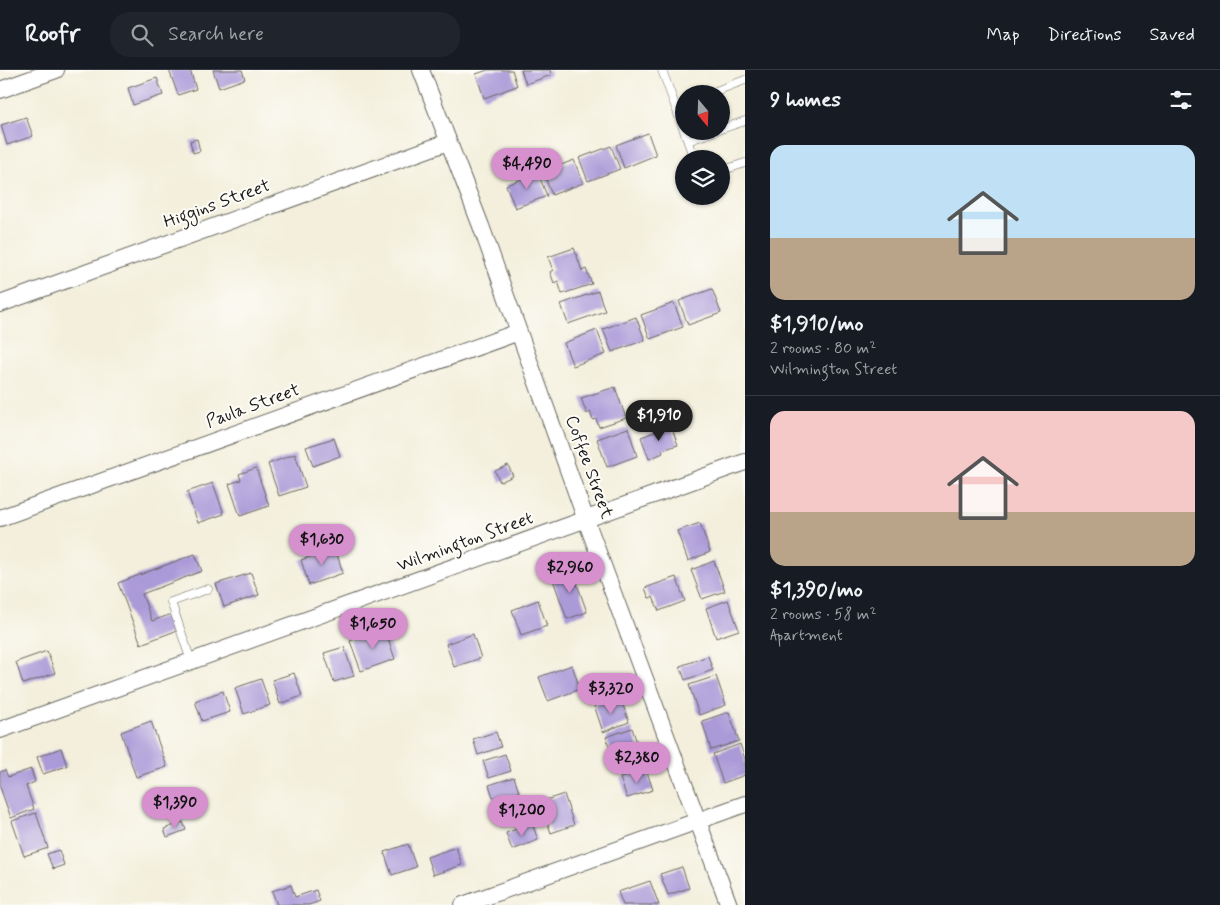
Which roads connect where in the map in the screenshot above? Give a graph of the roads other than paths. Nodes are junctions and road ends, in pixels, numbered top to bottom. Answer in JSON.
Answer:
{"nodes":[{"id":1,"x":56,"y":70,"type":"edge"},
{"id":2,"x":421,"y":70,"type":"edge"},
{"id":3,"x":662,"y":70,"type":"edge"},
{"id":4,"x":745,"y":80,"type":"edge"},
{"id":5,"x":730,"y":86,"type":"edge"},
{"id":6,"x":0,"y":90,"type":"edge"},
{"id":7,"x":675,"y":106,"type":"edge"},
{"id":8,"x":745,"y":121,"type":"edge"},
{"id":9,"x":730,"y":126,"type":"edge"},
{"id":10,"x":688,"y":141,"type":"edge"},
{"id":11,"x":448,"y":142,"type":"junction"},
{"id":12,"x":691,"y":150,"type":"edge"},
{"id":13,"x":745,"y":163,"type":"edge"},
{"id":14,"x":730,"y":168,"type":"edge"},
{"id":15,"x":0,"y":304,"type":"edge"},
{"id":16,"x":519,"y":332,"type":"junction"},
{"id":17,"x":745,"y":462,"type":"edge"},
{"id":18,"x":0,"y":518,"type":"edge"},
{"id":19,"x":586,"y":520,"type":"junction"},
{"id":20,"x":208,"y":589,"type":"dead end"},
{"id":21,"x":191,"y":661,"type":"junction"},
{"id":22,"x":0,"y":730,"type":"edge"},
{"id":23,"x":745,"y":804,"type":"edge"},
{"id":24,"x":698,"y":820,"type":"junction"},
{"id":25,"x":463,"y":905,"type":"edge"},
{"id":26,"x":729,"y":905,"type":"edge"}],
"edges":[{"from":1,"to":6,"type":"street"},
{"from":2,"to":11,"type":"street","name":"Coffee Street"},
{"from":3,"to":7,"type":"lane"},
{"from":4,"to":5,"type":"lane"},
{"from":8,"to":9,"type":"lane"},
{"from":10,"to":12,"type":"lane"},
{"from":11,"to":15,"type":"street","name":"Higgins Street"},
{"from":11,"to":16,"type":"street","name":"Coffee Street"},
{"from":13,"to":14,"type":"lane"},
{"from":16,"to":18,"type":"street","name":"Paula Street"},
{"from":16,"to":19,"type":"street","name":"Coffee Street"},
{"from":17,"to":19,"type":"street","name":"Wilmington Street"},
{"from":19,"to":21,"type":"street","name":"Wilmington Street"},
{"from":19,"to":24,"type":"street","name":"Coffee Street"},
{"from":20,"to":21,"type":"lane"},
{"from":21,"to":22,"type":"street","name":"Wilmington Street"},
{"from":23,"to":24,"type":"street"},
{"from":24,"to":25,"type":"street"},
{"from":24,"to":26,"type":"street","name":"Coffee Street"}]}
